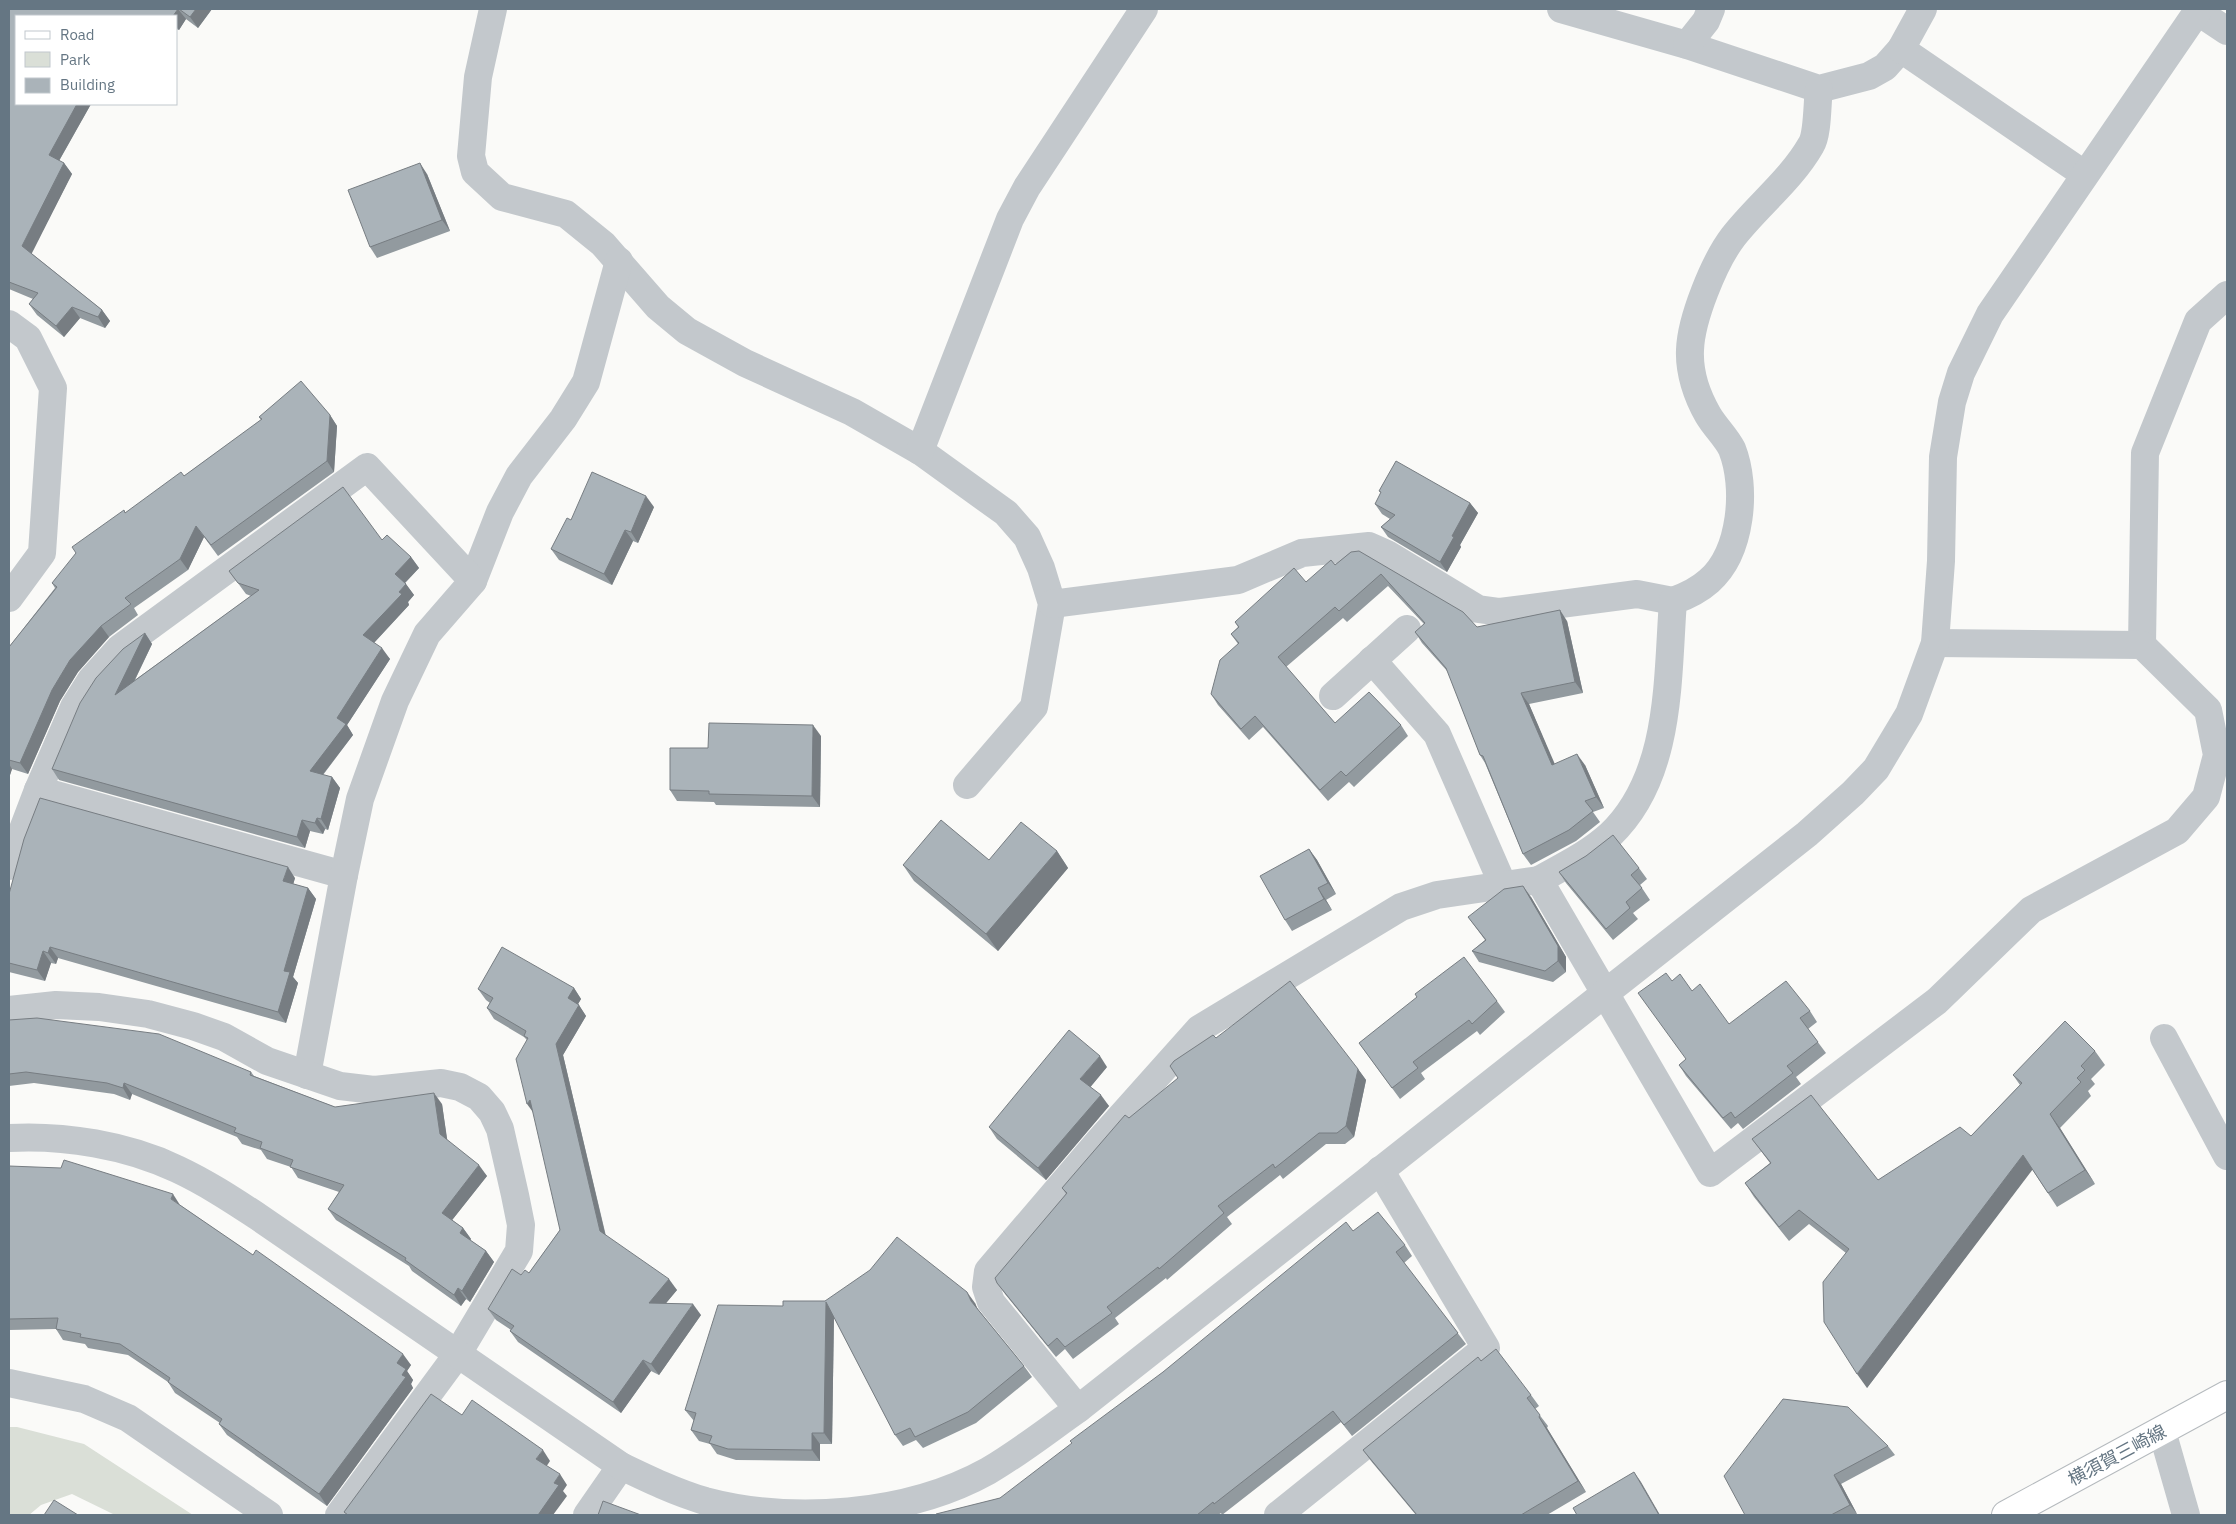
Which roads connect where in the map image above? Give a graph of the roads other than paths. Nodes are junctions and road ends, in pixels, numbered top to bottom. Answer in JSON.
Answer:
{"nodes":[{"id":1,"x":493,"y":9,"type":"edge"},
{"id":2,"x":1144,"y":9,"type":"edge"},
{"id":3,"x":1561,"y":9,"type":"edge"},
{"id":4,"x":1711,"y":9,"type":"edge"},
{"id":5,"x":1923,"y":9,"type":"edge"},
{"id":6,"x":2198,"y":10,"type":"edge"},
{"id":7,"x":2227,"y":31,"type":"edge"},
{"id":8,"x":1687,"y":45,"type":"junction"},
{"id":9,"x":1901,"y":49,"type":"junction"},
{"id":10,"x":1819,"y":89,"type":"junction"},
{"id":11,"x":2084,"y":174,"type":"junction"},
{"id":12,"x":618,"y":261,"type":"junction"},
{"id":13,"x":2227,"y":295,"type":"edge"},
{"id":14,"x":9,"y":324,"type":"edge"},
{"id":15,"x":920,"y":450,"type":"junction"},
{"id":16,"x":474,"y":581,"type":"junction"},
{"id":17,"x":9,"y":598,"type":"edge"},
{"id":18,"x":1673,"y":601,"type":"junction"},
{"id":19,"x":1052,"y":604,"type":"junction"},
{"id":20,"x":1407,"y":629,"type":"dead end"},
{"id":21,"x":1935,"y":644,"type":"junction"},
{"id":22,"x":2142,"y":645,"type":"junction"},
{"id":23,"x":1372,"y":660,"type":"junction"},
{"id":24,"x":1333,"y":696,"type":"dead end"},
{"id":25,"x":967,"y":785,"type":"dead end"},
{"id":26,"x":38,"y":790,"type":"junction"},
{"id":27,"x":9,"y":866,"type":"edge"},
{"id":28,"x":344,"y":875,"type":"junction"},
{"id":29,"x":1540,"y":880,"type":"junction"},
{"id":30,"x":1503,"y":885,"type":"junction"},
{"id":31,"x":1605,"y":994,"type":"junction"},
{"id":32,"x":9,"y":1010,"type":"edge"},
{"id":33,"x":2164,"y":1038,"type":"dead end"},
{"id":34,"x":307,"y":1075,"type":"junction"},
{"id":35,"x":9,"y":1138,"type":"edge"},
{"id":36,"x":2227,"y":1156,"type":"edge"},
{"id":37,"x":1380,"y":1170,"type":"junction"},
{"id":38,"x":457,"y":1355,"type":"junction"},
{"id":39,"x":9,"y":1383,"type":"edge"},
{"id":40,"x":2227,"y":1394,"type":"edge"},
{"id":41,"x":1078,"y":1409,"type":"junction"},
{"id":42,"x":2162,"y":1431,"type":"junction"},
{"id":43,"x":621,"y":1466,"type":"junction"},
{"id":44,"x":269,"y":1515,"type":"edge"},
{"id":45,"x":339,"y":1515,"type":"edge"},
{"id":46,"x":587,"y":1515,"type":"edge"},
{"id":47,"x":1278,"y":1515,"type":"edge"},
{"id":48,"x":2006,"y":1515,"type":"edge"},
{"id":49,"x":2186,"y":1515,"type":"edge"}],
"edges":[{"from":1,"to":12,"type":"street"},
{"from":2,"to":15,"type":"street"},
{"from":3,"to":8,"type":"street"},
{"from":4,"to":8,"type":"street"},
{"from":5,"to":9,"type":"street"},
{"from":6,"to":7,"type":"street"},
{"from":6,"to":11,"type":"street"},
{"from":8,"to":10,"type":"street"},
{"from":9,"to":10,"type":"street"},
{"from":9,"to":11,"type":"street"},
{"from":10,"to":18,"type":"street"},
{"from":11,"to":21,"type":"street"},
{"from":12,"to":15,"type":"street"},
{"from":12,"to":16,"type":"street"},
{"from":13,"to":22,"type":"street"},
{"from":14,"to":17,"type":"street"},
{"from":15,"to":19,"type":"street"},
{"from":16,"to":26,"type":"street"},
{"from":16,"to":28,"type":"street"},
{"from":18,"to":19,"type":"street"},
{"from":18,"to":29,"type":"street"},
{"from":19,"to":25,"type":"street"},
{"from":20,"to":23,"type":"street"},
{"from":21,"to":22,"type":"street"},
{"from":21,"to":31,"type":"street"},
{"from":22,"to":31,"type":"street"},
{"from":23,"to":24,"type":"street"},
{"from":23,"to":30,"type":"street"},
{"from":26,"to":27,"type":"street"},
{"from":26,"to":28,"type":"street"},
{"from":28,"to":34,"type":"street"},
{"from":29,"to":30,"type":"street"},
{"from":29,"to":31,"type":"street"},
{"from":30,"to":41,"type":"street"},
{"from":31,"to":37,"type":"street"},
{"from":32,"to":34,"type":"street"},
{"from":33,"to":36,"type":"street"},
{"from":34,"to":38,"type":"street"},
{"from":35,"to":38,"type":"street"},
{"from":37,"to":41,"type":"street"},
{"from":37,"to":47,"type":"street"},
{"from":38,"to":43,"type":"street"},
{"from":38,"to":45,"type":"street"},
{"from":39,"to":44,"type":"street"},
{"from":40,"to":42,"type":"main road","name":"横須賀三崎線"},
{"from":41,"to":43,"type":"street"},
{"from":42,"to":48,"type":"main road","name":"横須賀三崎線"},
{"from":42,"to":49,"type":"street"},
{"from":43,"to":46,"type":"street"}]}
